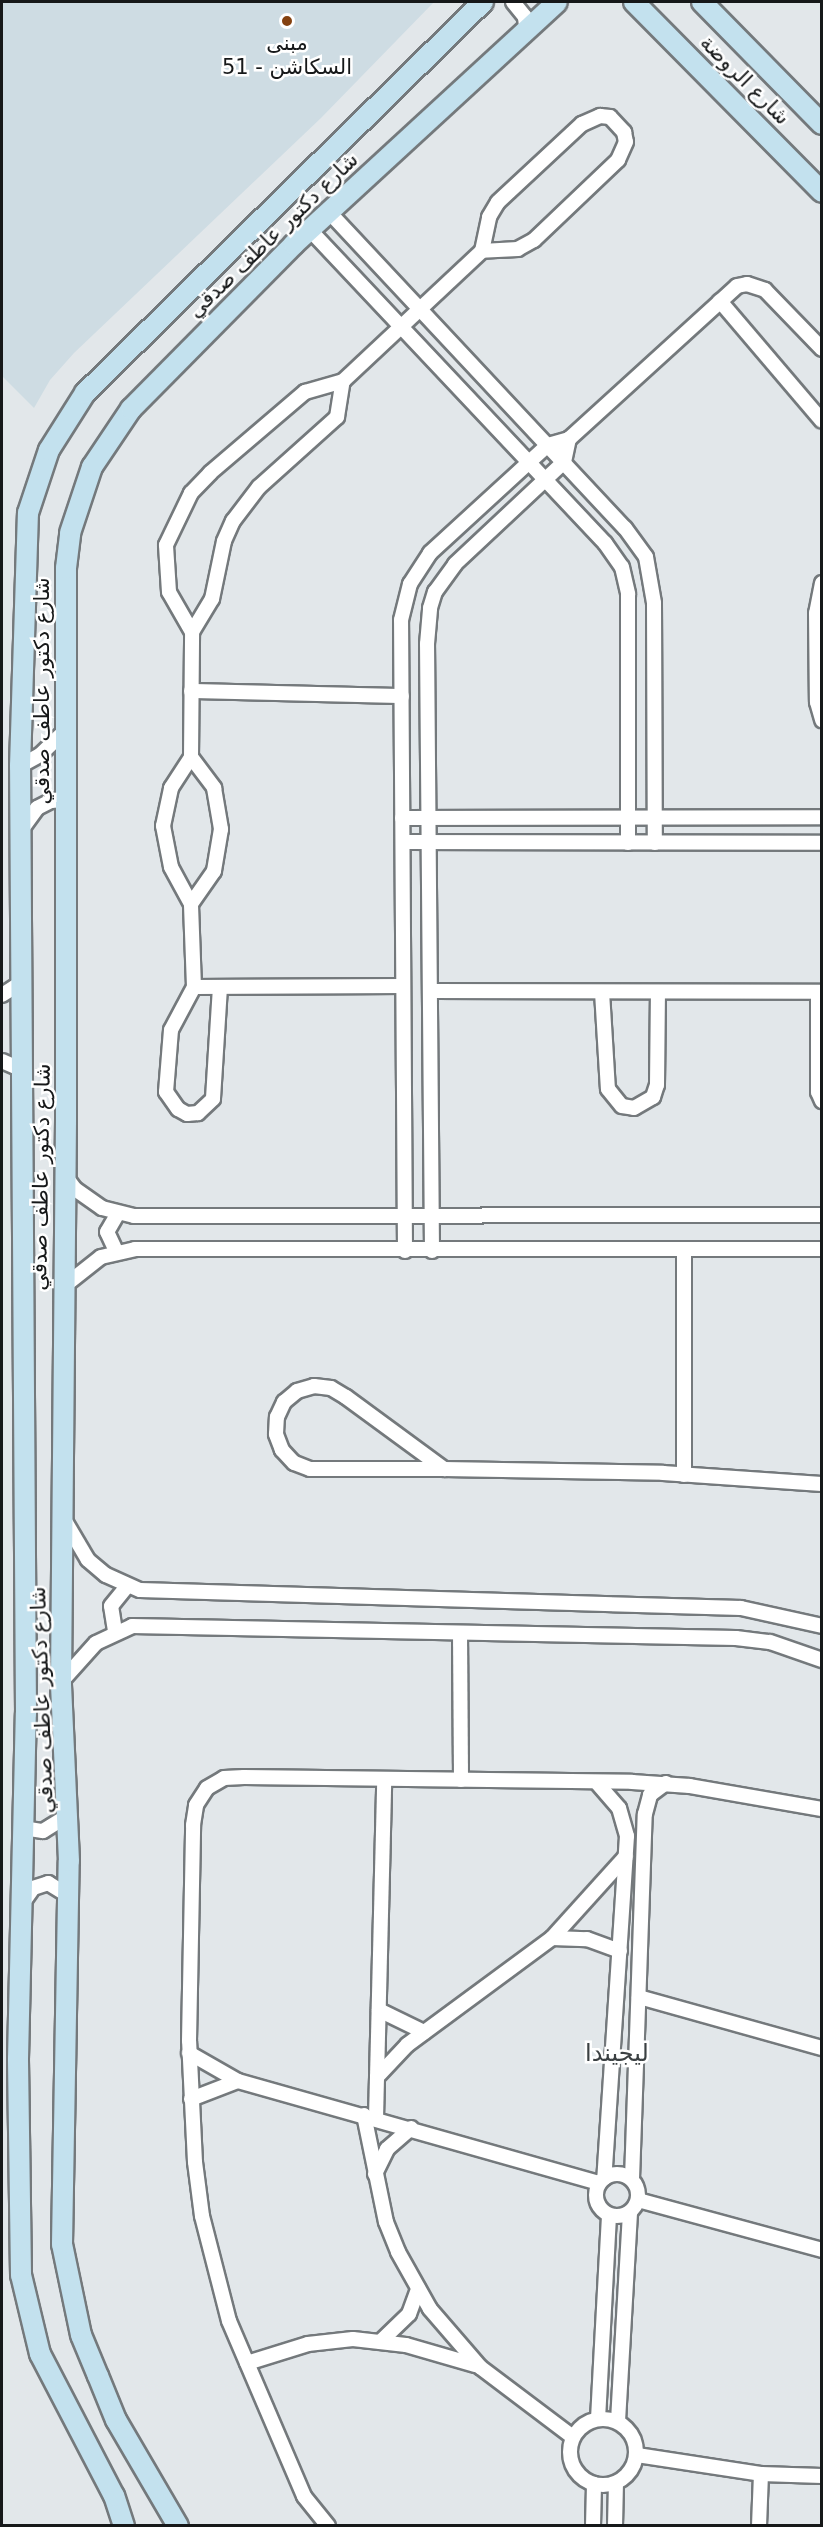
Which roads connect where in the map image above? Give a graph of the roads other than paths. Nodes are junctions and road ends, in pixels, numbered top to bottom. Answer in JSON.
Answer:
{"nodes":[{"id":1,"x":484,"y":2,"type":"edge"},
{"id":2,"x":513,"y":2,"type":"edge"},
{"id":3,"x":557,"y":2,"type":"edge"},
{"id":4,"x":634,"y":2,"type":"edge"},
{"id":5,"x":702,"y":2,"type":"edge"},
{"id":6,"x":526,"y":27,"type":"junction"},
{"id":7,"x":822,"y":124,"type":"edge"},
{"id":8,"x":822,"y":192,"type":"edge"},
{"id":9,"x":329,"y":212,"type":"junction"},
{"id":10,"x":310,"y":230,"type":"junction"},
{"id":11,"x":482,"y":251,"type":"junction"},
{"id":12,"x":720,"y":301,"type":"junction"},
{"id":13,"x":420,"y":309,"type":"junction"},
{"id":14,"x":401,"y":326,"type":"junction"},
{"id":15,"x":822,"y":349,"type":"edge"},
{"id":16,"x":343,"y":381,"type":"junction"},
{"id":17,"x":822,"y":421,"type":"edge"},
{"id":18,"x":569,"y":439,"type":"junction"},
{"id":19,"x":548,"y":445,"type":"junction"},
{"id":20,"x":529,"y":462,"type":"junction"},
{"id":21,"x":564,"y":462,"type":"junction"},
{"id":22,"x":545,"y":480,"type":"junction"},
{"id":23,"x":822,"y":583,"type":"edge"},
{"id":24,"x":192,"y":632,"type":"junction"},
{"id":25,"x":191,"y":691,"type":"junction"},
{"id":26,"x":402,"y":696,"type":"junction"},
{"id":27,"x":822,"y":720,"type":"edge"},
{"id":28,"x":68,"y":728,"type":"junction"},
{"id":29,"x":191,"y":757,"type":"junction"},
{"id":30,"x":20,"y":766,"type":"junction"},
{"id":31,"x":67,"y":800,"type":"junction"},
{"id":32,"x":655,"y":817,"type":"junction"},
{"id":33,"x":822,"y":817,"type":"edge"},
{"id":34,"x":402,"y":818,"type":"junction"},
{"id":35,"x":428,"y":818,"type":"junction"},
{"id":36,"x":628,"y":818,"type":"junction"},
{"id":37,"x":21,"y":832,"type":"junction"},
{"id":38,"x":403,"y":842,"type":"junction"},
{"id":39,"x":428,"y":842,"type":"junction"},
{"id":40,"x":628,"y":843,"type":"junction"},
{"id":41,"x":655,"y":843,"type":"junction"},
{"id":42,"x":822,"y":843,"type":"edge"},
{"id":43,"x":191,"y":904,"type":"junction"},
{"id":44,"x":19,"y":984,"type":"junction"},
{"id":45,"x":403,"y":986,"type":"junction"},
{"id":46,"x":194,"y":987,"type":"junction"},
{"id":47,"x":220,"y":987,"type":"junction"},
{"id":48,"x":430,"y":991,"type":"junction"},
{"id":49,"x":602,"y":992,"type":"junction"},
{"id":50,"x":658,"y":992,"type":"junction"},
{"id":51,"x":820,"y":992,"type":"edge"},
{"id":52,"x":2,"y":995,"type":"edge"},
{"id":53,"x":2,"y":1061,"type":"edge"},
{"id":54,"x":22,"y":1070,"type":"junction"},
{"id":55,"x":822,"y":1101,"type":"edge"},
{"id":56,"x":63,"y":1174,"type":"junction"},
{"id":57,"x":118,"y":1213,"type":"junction"},
{"id":58,"x":405,"y":1215,"type":"junction"},
{"id":59,"x":432,"y":1215,"type":"junction"},
{"id":60,"x":822,"y":1215,"type":"edge"},
{"id":61,"x":684,"y":1249,"type":"junction"},
{"id":62,"x":822,"y":1249,"type":"edge"},
{"id":63,"x":116,"y":1251,"type":"junction"},
{"id":64,"x":405,"y":1251,"type":"junction"},
{"id":65,"x":432,"y":1251,"type":"junction"},
{"id":66,"x":63,"y":1287,"type":"junction"},
{"id":67,"x":444,"y":1469,"type":"junction"},
{"id":68,"x":684,"y":1475,"type":"junction"},
{"id":69,"x":822,"y":1484,"type":"edge"},
{"id":70,"x":63,"y":1518,"type":"junction"},
{"id":71,"x":127,"y":1586,"type":"junction"},
{"id":72,"x":822,"y":1626,"type":"edge"},
{"id":73,"x":115,"y":1631,"type":"junction"},
{"id":74,"x":460,"y":1633,"type":"junction"},
{"id":75,"x":822,"y":1660,"type":"edge"},
{"id":76,"x":61,"y":1682,"type":"junction"},
{"id":77,"x":384,"y":1779,"type":"junction"},
{"id":78,"x":461,"y":1780,"type":"junction"},
{"id":79,"x":666,"y":1783,"type":"junction"},
{"id":80,"x":598,"y":1784,"type":"junction"},
{"id":81,"x":822,"y":1809,"type":"edge"},
{"id":82,"x":69,"y":1815,"type":"junction"},
{"id":83,"x":23,"y":1828,"type":"junction"},
{"id":84,"x":627,"y":1836,"type":"junction"},
{"id":85,"x":644,"y":1838,"type":"junction"},
{"id":86,"x":626,"y":1856,"type":"junction"},
{"id":87,"x":67,"y":1895,"type":"junction"},
{"id":88,"x":24,"y":1901,"type":"junction"},
{"id":89,"x":552,"y":1938,"type":"junction"},
{"id":90,"x":620,"y":1951,"type":"junction"},
{"id":91,"x":639,"y":1997,"type":"junction"},
{"id":92,"x":379,"y":2010,"type":"junction"},
{"id":93,"x":424,"y":2032,"type":"junction"},
{"id":94,"x":822,"y":2048,"type":"edge"},
{"id":95,"x":189,"y":2053,"type":"junction"},
{"id":96,"x":377,"y":2077,"type":"junction"},
{"id":97,"x":238,"y":2081,"type":"junction"},
{"id":98,"x":191,"y":2100,"type":"junction"},
{"id":99,"x":370,"y":2117,"type":"junction"},
{"id":100,"x":411,"y":2128,"type":"junction"},
{"id":101,"x":374,"y":2176,"type":"junction"},
{"id":102,"x":632,"y":2179,"type":"junction"},
{"id":103,"x":602,"y":2181,"type":"junction"},
{"id":104,"x":638,"y":2200,"type":"junction"},
{"id":105,"x":630,"y":2212,"type":"junction"},
{"id":106,"x":609,"y":2215,"type":"junction"},
{"id":107,"x":822,"y":2250,"type":"edge"},
{"id":108,"x":417,"y":2289,"type":"junction"},
{"id":109,"x":380,"y":2342,"type":"junction"},
{"id":110,"x":247,"y":2363,"type":"junction"},
{"id":111,"x":480,"y":2367,"type":"junction"},
{"id":112,"x":598,"y":2419,"type":"junction"},
{"id":113,"x":618,"y":2421,"type":"junction"},
{"id":114,"x":573,"y":2436,"type":"junction"},
{"id":115,"x":637,"y":2455,"type":"junction"},
{"id":116,"x":761,"y":2474,"type":"junction"},
{"id":117,"x":822,"y":2476,"type":"edge"},
{"id":118,"x":616,"y":2483,"type":"junction"},
{"id":119,"x":594,"y":2484,"type":"junction"},
{"id":120,"x":124,"y":2526,"type":"edge"},
{"id":121,"x":178,"y":2526,"type":"edge"},
{"id":122,"x":328,"y":2526,"type":"edge"},
{"id":123,"x":593,"y":2526,"type":"edge"},
{"id":124,"x":615,"y":2526,"type":"edge"},
{"id":125,"x":759,"y":2526,"type":"edge"}],
"edges":[{"from":1,"to":30,"type":"street","name":"شارع دكتور عاطف صدقي"},
{"from":2,"to":6,"type":"street"},
{"from":3,"to":6,"type":"street","name":"شارع دكتور عاطف صدقي"},
{"from":4,"to":8,"type":"street","name":"شارع الروضة"},
{"from":5,"to":7,"type":"street","name":"شارع الروضة"},
{"from":6,"to":9,"type":"street","name":"شارع دكتور عاطف صدقي"},
{"from":9,"to":10,"type":"street","name":"شارع دكتور عاطف صدقي"},
{"from":9,"to":13,"type":"street"},
{"from":10,"to":14,"type":"street"},
{"from":10,"to":28,"type":"street","name":"شارع دكتور عاطف صدقي"},
{"from":11,"to":11,"type":"street"},
{"from":11,"to":13,"type":"street"},
{"from":12,"to":15,"type":"street"},
{"from":12,"to":17,"type":"street"},
{"from":12,"to":18,"type":"street"},
{"from":13,"to":14,"type":"street"},
{"from":13,"to":19,"type":"street"},
{"from":14,"to":16,"type":"street"},
{"from":14,"to":20,"type":"street"},
{"from":16,"to":24,"type":"street"},
{"from":16,"to":24,"type":"street"},
{"from":18,"to":19,"type":"street"},
{"from":18,"to":21,"type":"street"},
{"from":19,"to":20,"type":"street"},
{"from":19,"to":21,"type":"street"},
{"from":20,"to":22,"type":"street"},
{"from":20,"to":26,"type":"street"},
{"from":21,"to":22,"type":"street"},
{"from":21,"to":32,"type":"street"},
{"from":22,"to":35,"type":"street"},
{"from":22,"to":36,"type":"street"},
{"from":23,"to":27,"type":"street"},
{"from":24,"to":25,"type":"street"},
{"from":25,"to":26,"type":"street"},
{"from":25,"to":29,"type":"street"},
{"from":26,"to":34,"type":"street"},
{"from":28,"to":30,"type":"street"},
{"from":28,"to":31,"type":"street","name":"شارع دكتور عاطف صدقي"},
{"from":29,"to":43,"type":"street"},
{"from":29,"to":43,"type":"street"},
{"from":30,"to":37,"type":"street","name":"شارع دكتور عاطف صدقي"},
{"from":31,"to":37,"type":"street"},
{"from":31,"to":56,"type":"street","name":"شارع دكتور عاطف صدقي"},
{"from":32,"to":33,"type":"street"},
{"from":32,"to":36,"type":"street"},
{"from":32,"to":41,"type":"street"},
{"from":34,"to":35,"type":"street"},
{"from":34,"to":38,"type":"street"},
{"from":35,"to":36,"type":"street"},
{"from":35,"to":39,"type":"street"},
{"from":36,"to":40,"type":"street"},
{"from":37,"to":44,"type":"street","name":"شارع دكتور عاطف صدقي"},
{"from":38,"to":39,"type":"street"},
{"from":38,"to":45,"type":"street"},
{"from":39,"to":40,"type":"street"},
{"from":39,"to":48,"type":"street"},
{"from":40,"to":41,"type":"street"},
{"from":41,"to":42,"type":"street"},
{"from":43,"to":46,"type":"street"},
{"from":44,"to":52,"type":"street"},
{"from":44,"to":54,"type":"street","name":"شارع دكتور عاطف صدقي"},
{"from":45,"to":47,"type":"street"},
{"from":45,"to":58,"type":"street"},
{"from":46,"to":47,"type":"street"},
{"from":46,"to":47,"type":"street"},
{"from":48,"to":49,"type":"street"},
{"from":48,"to":59,"type":"street"},
{"from":49,"to":50,"type":"street"},
{"from":49,"to":50,"type":"street"},
{"from":50,"to":51,"type":"street"},
{"from":51,"to":55,"type":"street"},
{"from":53,"to":54,"type":"street"},
{"from":54,"to":83,"type":"street","name":"شارع دكتور عاطف صدقي"},
{"from":56,"to":57,"type":"street"},
{"from":56,"to":66,"type":"street","name":"شارع دكتور عاطف صدقي"},
{"from":57,"to":58,"type":"street"},
{"from":57,"to":63,"type":"street"},
{"from":58,"to":59,"type":"street"},
{"from":58,"to":64,"type":"street"},
{"from":59,"to":60,"type":"street"},
{"from":59,"to":65,"type":"street"},
{"from":61,"to":62,"type":"street"},
{"from":61,"to":65,"type":"street"},
{"from":61,"to":68,"type":"street"},
{"from":63,"to":64,"type":"street"},
{"from":63,"to":66,"type":"street"},
{"from":64,"to":65,"type":"street"},
{"from":66,"to":70,"type":"street","name":"شارع دكتور عاطف صدقي"},
{"from":67,"to":67,"type":"street"},
{"from":67,"to":68,"type":"street"},
{"from":68,"to":69,"type":"street"},
{"from":70,"to":71,"type":"street"},
{"from":70,"to":76,"type":"street","name":"شارع دكتور عاطف صدقي"},
{"from":71,"to":72,"type":"street"},
{"from":71,"to":73,"type":"street"},
{"from":73,"to":74,"type":"street"},
{"from":73,"to":76,"type":"street"},
{"from":74,"to":75,"type":"street"},
{"from":74,"to":78,"type":"street"},
{"from":76,"to":82,"type":"street","name":"شارع دكتور عاطف صدقي"},
{"from":77,"to":78,"type":"street"},
{"from":77,"to":92,"type":"street"},
{"from":77,"to":95,"type":"street"},
{"from":78,"to":80,"type":"street"},
{"from":79,"to":80,"type":"street"},
{"from":79,"to":81,"type":"street"},
{"from":79,"to":85,"type":"street"},
{"from":80,"to":84,"type":"street"},
{"from":82,"to":83,"type":"street"},
{"from":82,"to":87,"type":"street","name":"شارع دكتور عاطف صدقي"},
{"from":83,"to":88,"type":"street","name":"شارع دكتور عاطف صدقي"},
{"from":84,"to":85,"type":"street"},
{"from":84,"to":86,"type":"street"},
{"from":85,"to":91,"type":"street"},
{"from":86,"to":89,"type":"street"},
{"from":86,"to":90,"type":"street"},
{"from":87,"to":88,"type":"street"},
{"from":87,"to":121,"type":"street","name":"شارع دكتور عاطف صدقي"},
{"from":88,"to":120,"type":"street","name":"شارع دكتور عاطف صدقي"},
{"from":89,"to":90,"type":"street"},
{"from":89,"to":93,"type":"street"},
{"from":90,"to":103,"type":"street"},
{"from":91,"to":94,"type":"street"},
{"from":91,"to":102,"type":"street"},
{"from":92,"to":93,"type":"street"},
{"from":92,"to":96,"type":"street"},
{"from":93,"to":96,"type":"street"},
{"from":95,"to":97,"type":"street"},
{"from":95,"to":98,"type":"street"},
{"from":96,"to":99,"type":"street"},
{"from":97,"to":98,"type":"street"},
{"from":97,"to":99,"type":"street"},
{"from":98,"to":110,"type":"street"},
{"from":99,"to":100,"type":"street"},
{"from":99,"to":101,"type":"street"},
{"from":100,"to":101,"type":"street"},
{"from":100,"to":103,"type":"street"},
{"from":101,"to":108,"type":"street"},
{"from":102,"to":103,"type":"street"},
{"from":102,"to":104,"type":"street"},
{"from":103,"to":106,"type":"street"},
{"from":104,"to":105,"type":"street"},
{"from":104,"to":107,"type":"street"},
{"from":105,"to":106,"type":"street"},
{"from":105,"to":113,"type":"street"},
{"from":106,"to":112,"type":"street"},
{"from":108,"to":109,"type":"street"},
{"from":108,"to":111,"type":"street"},
{"from":109,"to":110,"type":"street"},
{"from":109,"to":111,"type":"street"},
{"from":110,"to":122,"type":"street"},
{"from":111,"to":114,"type":"street"},
{"from":112,"to":113,"type":"street"},
{"from":112,"to":114,"type":"street"},
{"from":113,"to":115,"type":"street"},
{"from":114,"to":119,"type":"street"},
{"from":115,"to":116,"type":"street"},
{"from":115,"to":118,"type":"street"},
{"from":116,"to":117,"type":"street"},
{"from":116,"to":125,"type":"street"},
{"from":118,"to":119,"type":"street"},
{"from":118,"to":124,"type":"street"},
{"from":119,"to":123,"type":"street"}]}
